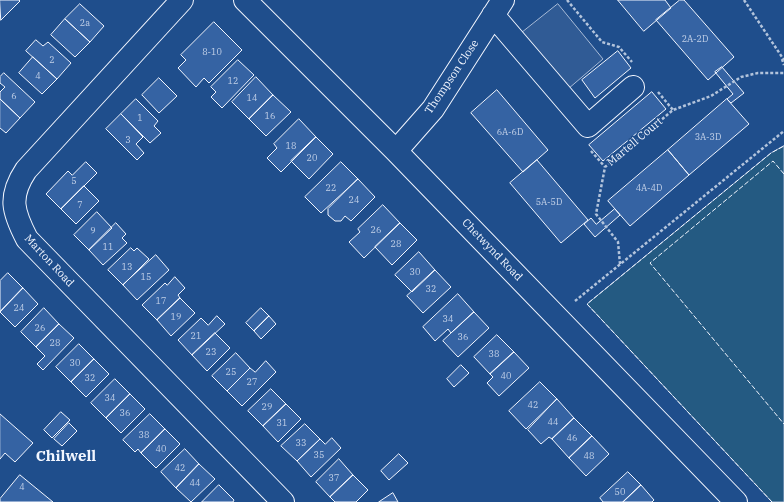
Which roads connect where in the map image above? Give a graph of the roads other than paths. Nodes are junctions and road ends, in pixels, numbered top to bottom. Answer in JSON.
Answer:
{"nodes":[{"id":1,"x":182,"y":0,"type":"edge"},
{"id":2,"x":245,"y":0,"type":"edge"},
{"id":3,"x":498,"y":8,"type":"edge"},
{"id":4,"x":643,"y":87,"type":"road end"},
{"id":5,"x":396,"y":151,"type":"junction"},
{"id":6,"x":283,"y":502,"type":"edge"},
{"id":7,"x":736,"y":502,"type":"edge"}],
"edges":[{"from":1,"to":6,"type":"street","name":"Marton Road"},
{"from":2,"to":5,"type":"street","name":"Chetwynd Road"},
{"from":3,"to":4,"type":"street"},
{"from":3,"to":5,"type":"street","name":"Thompson Close"},
{"from":5,"to":7,"type":"street","name":"Chetwynd Road"}]}
